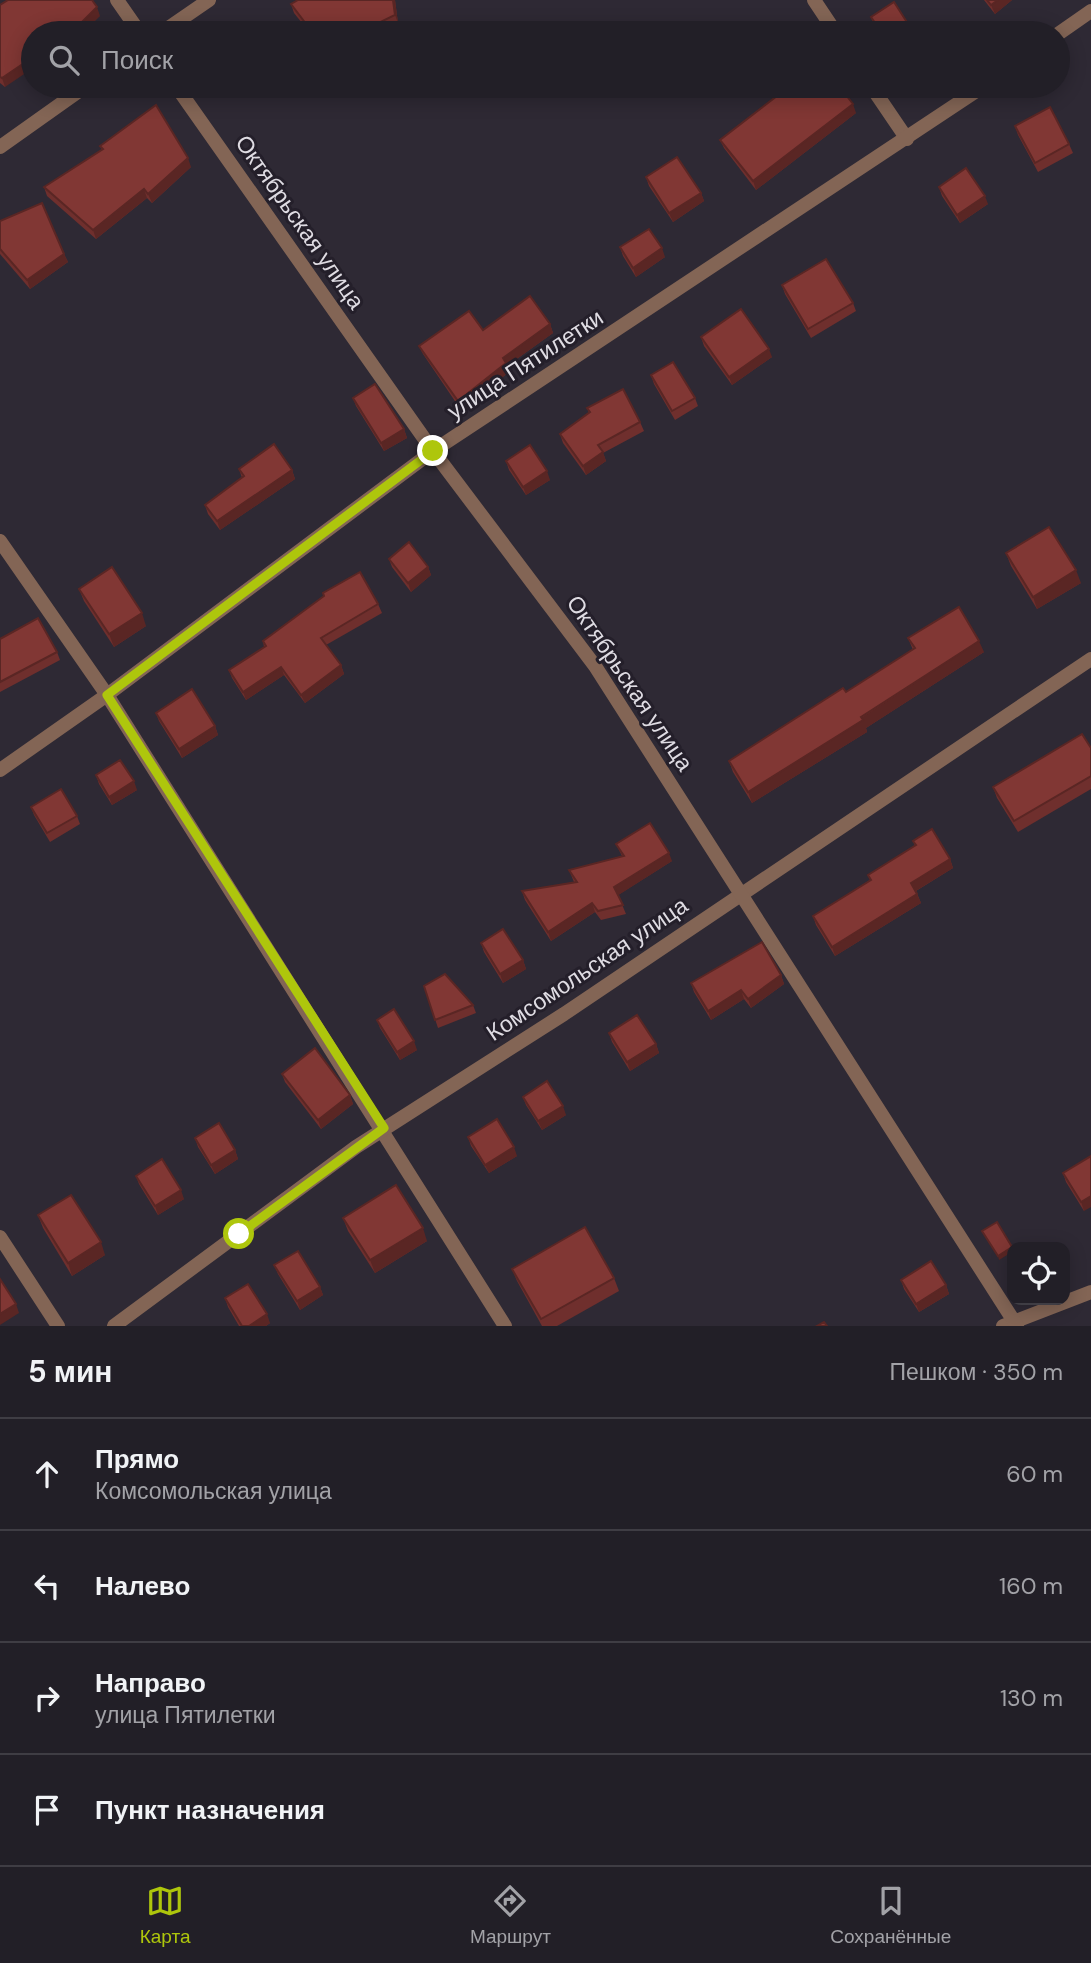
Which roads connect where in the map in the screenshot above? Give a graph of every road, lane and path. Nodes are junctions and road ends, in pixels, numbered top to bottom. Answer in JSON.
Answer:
{"nodes":[{"id":1,"x":117,"y":0,"type":"edge"},
{"id":2,"x":209,"y":0,"type":"edge"},
{"id":3,"x":814,"y":0,"type":"edge"},
{"id":4,"x":1091,"y":11,"type":"edge"},
{"id":5,"x":132,"y":21,"type":"edge"},
{"id":6,"x":178,"y":21,"type":"edge"},
{"id":7,"x":828,"y":21,"type":"edge"},
{"id":8,"x":1070,"y":26,"type":"edge"},
{"id":9,"x":69,"y":98,"type":"edge"},
{"id":10,"x":184,"y":98,"type":"edge"},
{"id":11,"x":879,"y":98,"type":"edge"},
{"id":12,"x":967,"y":98,"type":"edge"},
{"id":13,"x":907,"y":139,"type":"junction"},
{"id":14,"x":0,"y":147,"type":"edge"},
{"id":15,"x":433,"y":451,"type":"junction"},
{"id":16,"x":0,"y":541,"type":"edge"},
{"id":17,"x":1091,"y":659,"type":"edge"},
{"id":18,"x":107,"y":695,"type":"junction"},
{"id":19,"x":0,"y":769,"type":"edge"},
{"id":20,"x":742,"y":893,"type":"junction"},
{"id":21,"x":384,"y":1128,"type":"junction"},
{"id":22,"x":0,"y":1237,"type":"edge"},
{"id":23,"x":1091,"y":1292,"type":"edge"},
{"id":24,"x":1011,"y":1324,"type":"edge"},
{"id":25,"x":58,"y":1326,"type":"edge"},
{"id":26,"x":114,"y":1326,"type":"edge"},
{"id":27,"x":505,"y":1326,"type":"edge"}],
"edges":[{"from":1,"to":5,"type":"street"},
{"from":2,"to":6,"type":"street"},
{"from":3,"to":7,"type":"street"},
{"from":4,"to":8,"type":"street"},
{"from":9,"to":14,"type":"street"},
{"from":10,"to":15,"type":"street","name":"Октябрьская улица"},
{"from":11,"to":13,"type":"street"},
{"from":12,"to":13,"type":"street","name":"улица Пятилетки"},
{"from":13,"to":15,"type":"street","name":"улица Пятилетки"},
{"from":15,"to":18,"type":"street","name":"улица Пятилетки"},
{"from":15,"to":20,"type":"street","name":"Октябрьская улица"},
{"from":16,"to":18,"type":"street"},
{"from":17,"to":20,"type":"street","name":"Комсомольская улица"},
{"from":18,"to":19,"type":"street","name":"улица Пятилетки"},
{"from":18,"to":21,"type":"street"},
{"from":20,"to":21,"type":"street","name":"Комсомольская улица"},
{"from":20,"to":24,"type":"street","name":"Октябрьская улица"},
{"from":21,"to":26,"type":"street","name":"Комсомольская улица"},
{"from":21,"to":27,"type":"street"},
{"from":22,"to":25,"type":"street"},
{"from":23,"to":24,"type":"street"}]}
